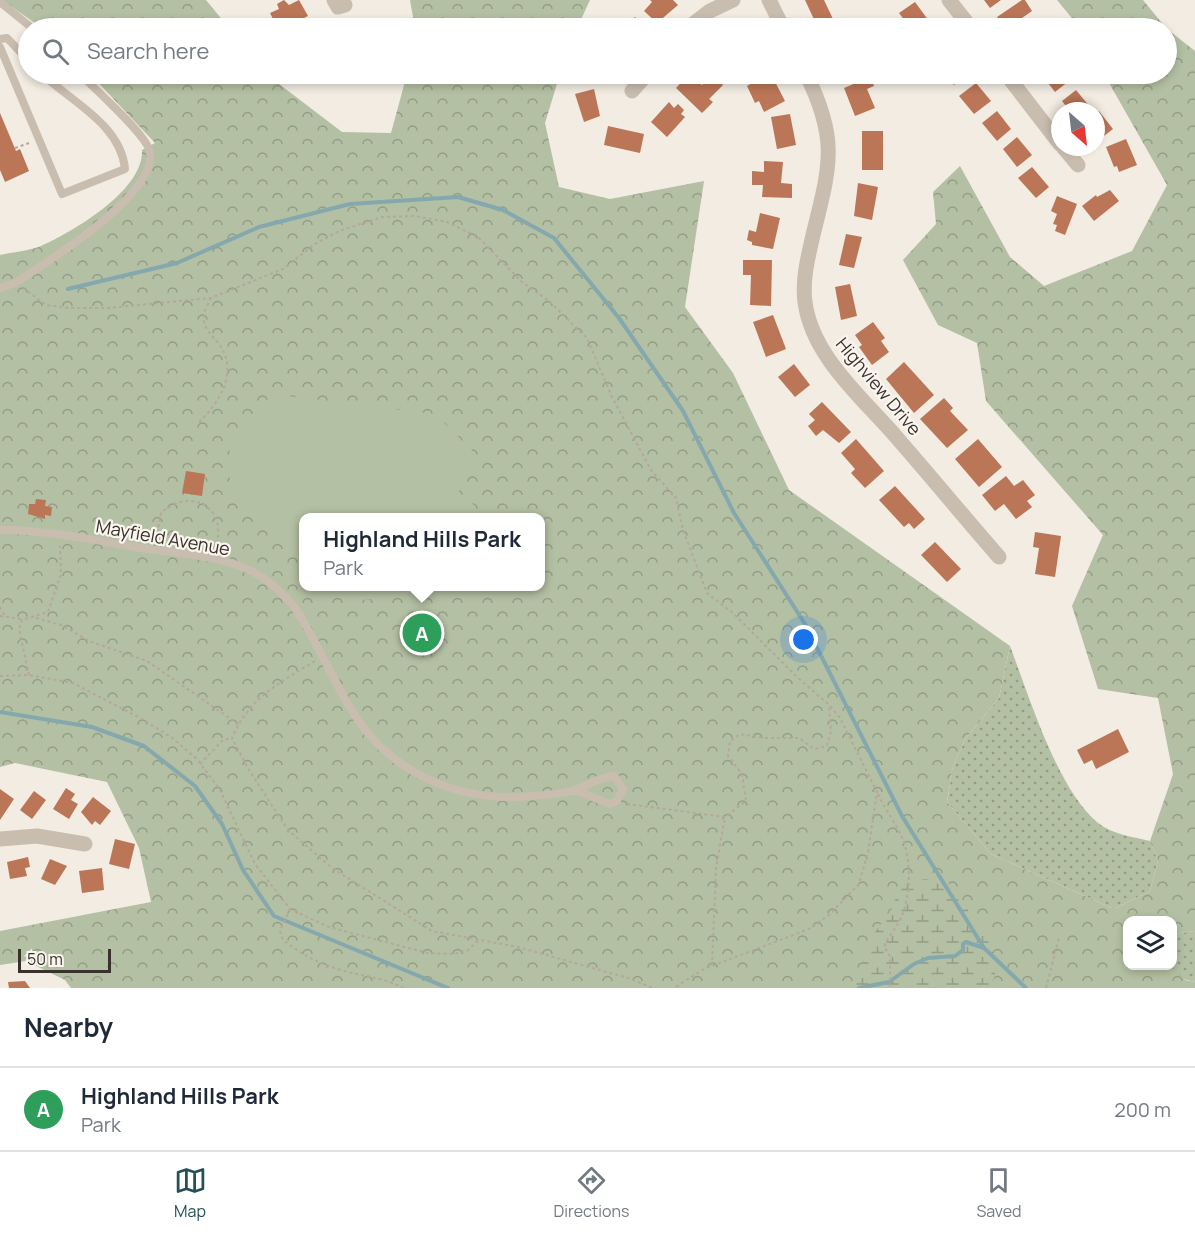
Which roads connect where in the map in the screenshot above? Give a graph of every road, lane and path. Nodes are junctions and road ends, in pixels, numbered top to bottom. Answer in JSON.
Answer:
{"nodes":[{"id":1,"x":733,"y":0,"type":"edge"},
{"id":2,"x":769,"y":0,"type":"edge"},
{"id":3,"x":949,"y":0,"type":"edge"},
{"id":4,"x":0,"y":2,"type":"edge"},
{"id":5,"x":20,"y":18,"type":"edge"},
{"id":6,"x":701,"y":18,"type":"edge"},
{"id":7,"x":778,"y":18,"type":"edge"},
{"id":8,"x":963,"y":18,"type":"edge"},
{"id":9,"x":0,"y":39,"type":"edge"},
{"id":10,"x":0,"y":47,"type":"edge"},
{"id":11,"x":18,"y":50,"type":"edge"},
{"id":12,"x":54,"y":84,"type":"edge"},
{"id":13,"x":90,"y":84,"type":"edge"},
{"id":14,"x":638,"y":84,"type":"edge"},
{"id":15,"x":811,"y":84,"type":"edge"},
{"id":16,"x":1014,"y":84,"type":"edge"},
{"id":17,"x":632,"y":91,"type":"dead end"},
{"id":18,"x":1051,"y":132,"type":"edge"},
{"id":19,"x":1070,"y":156,"type":"edge"},
{"id":20,"x":1078,"y":165,"type":"dead end"},
{"id":21,"x":15,"y":283,"type":"junction"},
{"id":22,"x":0,"y":288,"type":"edge"},
{"id":23,"x":211,"y":298,"type":"junction"},
{"id":24,"x":199,"y":422,"type":"dead end"},
{"id":25,"x":0,"y":530,"type":"edge"},
{"id":26,"x":59,"y":534,"type":"junction"},
{"id":27,"x":154,"y":550,"type":"junction"},
{"id":28,"x":999,"y":557,"type":"dead end"},
{"id":29,"x":214,"y":558,"type":"junction"},
{"id":30,"x":0,"y":607,"type":"edge"},
{"id":31,"x":0,"y":616,"type":"edge"},
{"id":32,"x":4,"y":616,"type":"junction"},
{"id":33,"x":36,"y":618,"type":"junction"},
{"id":34,"x":22,"y":620,"type":"junction"},
{"id":35,"x":323,"y":656,"type":"junction"},
{"id":36,"x":29,"y":675,"type":"junction"},
{"id":37,"x":0,"y":676,"type":"edge"},
{"id":38,"x":830,"y":705,"type":"junction"},
{"id":39,"x":238,"y":724,"type":"junction"},
{"id":40,"x":232,"y":738,"type":"junction"},
{"id":41,"x":200,"y":764,"type":"junction"},
{"id":42,"x":575,"y":790,"type":"junction"},
{"id":43,"x":877,"y":792,"type":"junction"},
{"id":44,"x":616,"y":802,"type":"junction"},
{"id":45,"x":725,"y":817,"type":"junction"},
{"id":46,"x":0,"y":839,"type":"edge"},
{"id":47,"x":85,"y":844,"type":"dead end"},
{"id":48,"x":290,"y":909,"type":"junction"},
{"id":49,"x":1059,"y":938,"type":"dead end"},
{"id":50,"x":479,"y":940,"type":"junction"},
{"id":51,"x":712,"y":966,"type":"junction"},
{"id":52,"x":403,"y":988,"type":"edge"},
{"id":53,"x":653,"y":988,"type":"edge"},
{"id":54,"x":674,"y":988,"type":"edge"},
{"id":55,"x":890,"y":988,"type":"edge"},
{"id":56,"x":1046,"y":988,"type":"edge"}],
"edges":[{"from":1,"to":6,"type":"street"},
{"from":2,"to":7,"type":"street"},
{"from":3,"to":8,"type":"street"},
{"from":4,"to":5,"type":"lane"},
{"from":9,"to":11,"type":"lane"},
{"from":10,"to":12,"type":"lane"},
{"from":13,"to":21,"type":"lane"},
{"from":14,"to":17,"type":"street"},
{"from":15,"to":28,"type":"street","name":"Highview Drive"},
{"from":16,"to":18,"type":"street"},
{"from":19,"to":20,"type":"street"},
{"from":21,"to":22,"type":"lane"},
{"from":21,"to":23,"type":"path"},
{"from":23,"to":24,"type":"path"},
{"from":23,"to":38,"type":"path"},
{"from":25,"to":26,"type":"lane","name":"Mayfield Avenue"},
{"from":26,"to":27,"type":"lane","name":"Mayfield Avenue"},
{"from":26,"to":33,"type":"path"},
{"from":27,"to":29,"type":"lane","name":"Mayfield Avenue"},
{"from":27,"to":29,"type":"path"},
{"from":29,"to":35,"type":"lane","name":"Mayfield Avenue"},
{"from":30,"to":32,"type":"path"},
{"from":31,"to":32,"type":"path"},
{"from":32,"to":34,"type":"path"},
{"from":33,"to":34,"type":"path"},
{"from":33,"to":39,"type":"path"},
{"from":34,"to":36,"type":"path"},
{"from":35,"to":39,"type":"path"},
{"from":35,"to":42,"type":"lane","name":"Mayfield Avenue"},
{"from":36,"to":37,"type":"path"},
{"from":36,"to":41,"type":"path"},
{"from":38,"to":43,"type":"path"},
{"from":38,"to":45,"type":"path"},
{"from":39,"to":40,"type":"path"},
{"from":40,"to":41,"type":"path"},
{"from":40,"to":50,"type":"path"},
{"from":41,"to":48,"type":"path"},
{"from":42,"to":44,"type":"lane"},
{"from":42,"to":44,"type":"lane","name":"Mayfield Avenue"},
{"from":43,"to":51,"type":"path"},
{"from":43,"to":55,"type":"path"},
{"from":44,"to":45,"type":"path"},
{"from":45,"to":51,"type":"path"},
{"from":46,"to":47,"type":"street"},
{"from":48,"to":50,"type":"path"},
{"from":48,"to":52,"type":"path"},
{"from":49,"to":56,"type":"path"},
{"from":50,"to":53,"type":"path"},
{"from":51,"to":54,"type":"path"}]}
